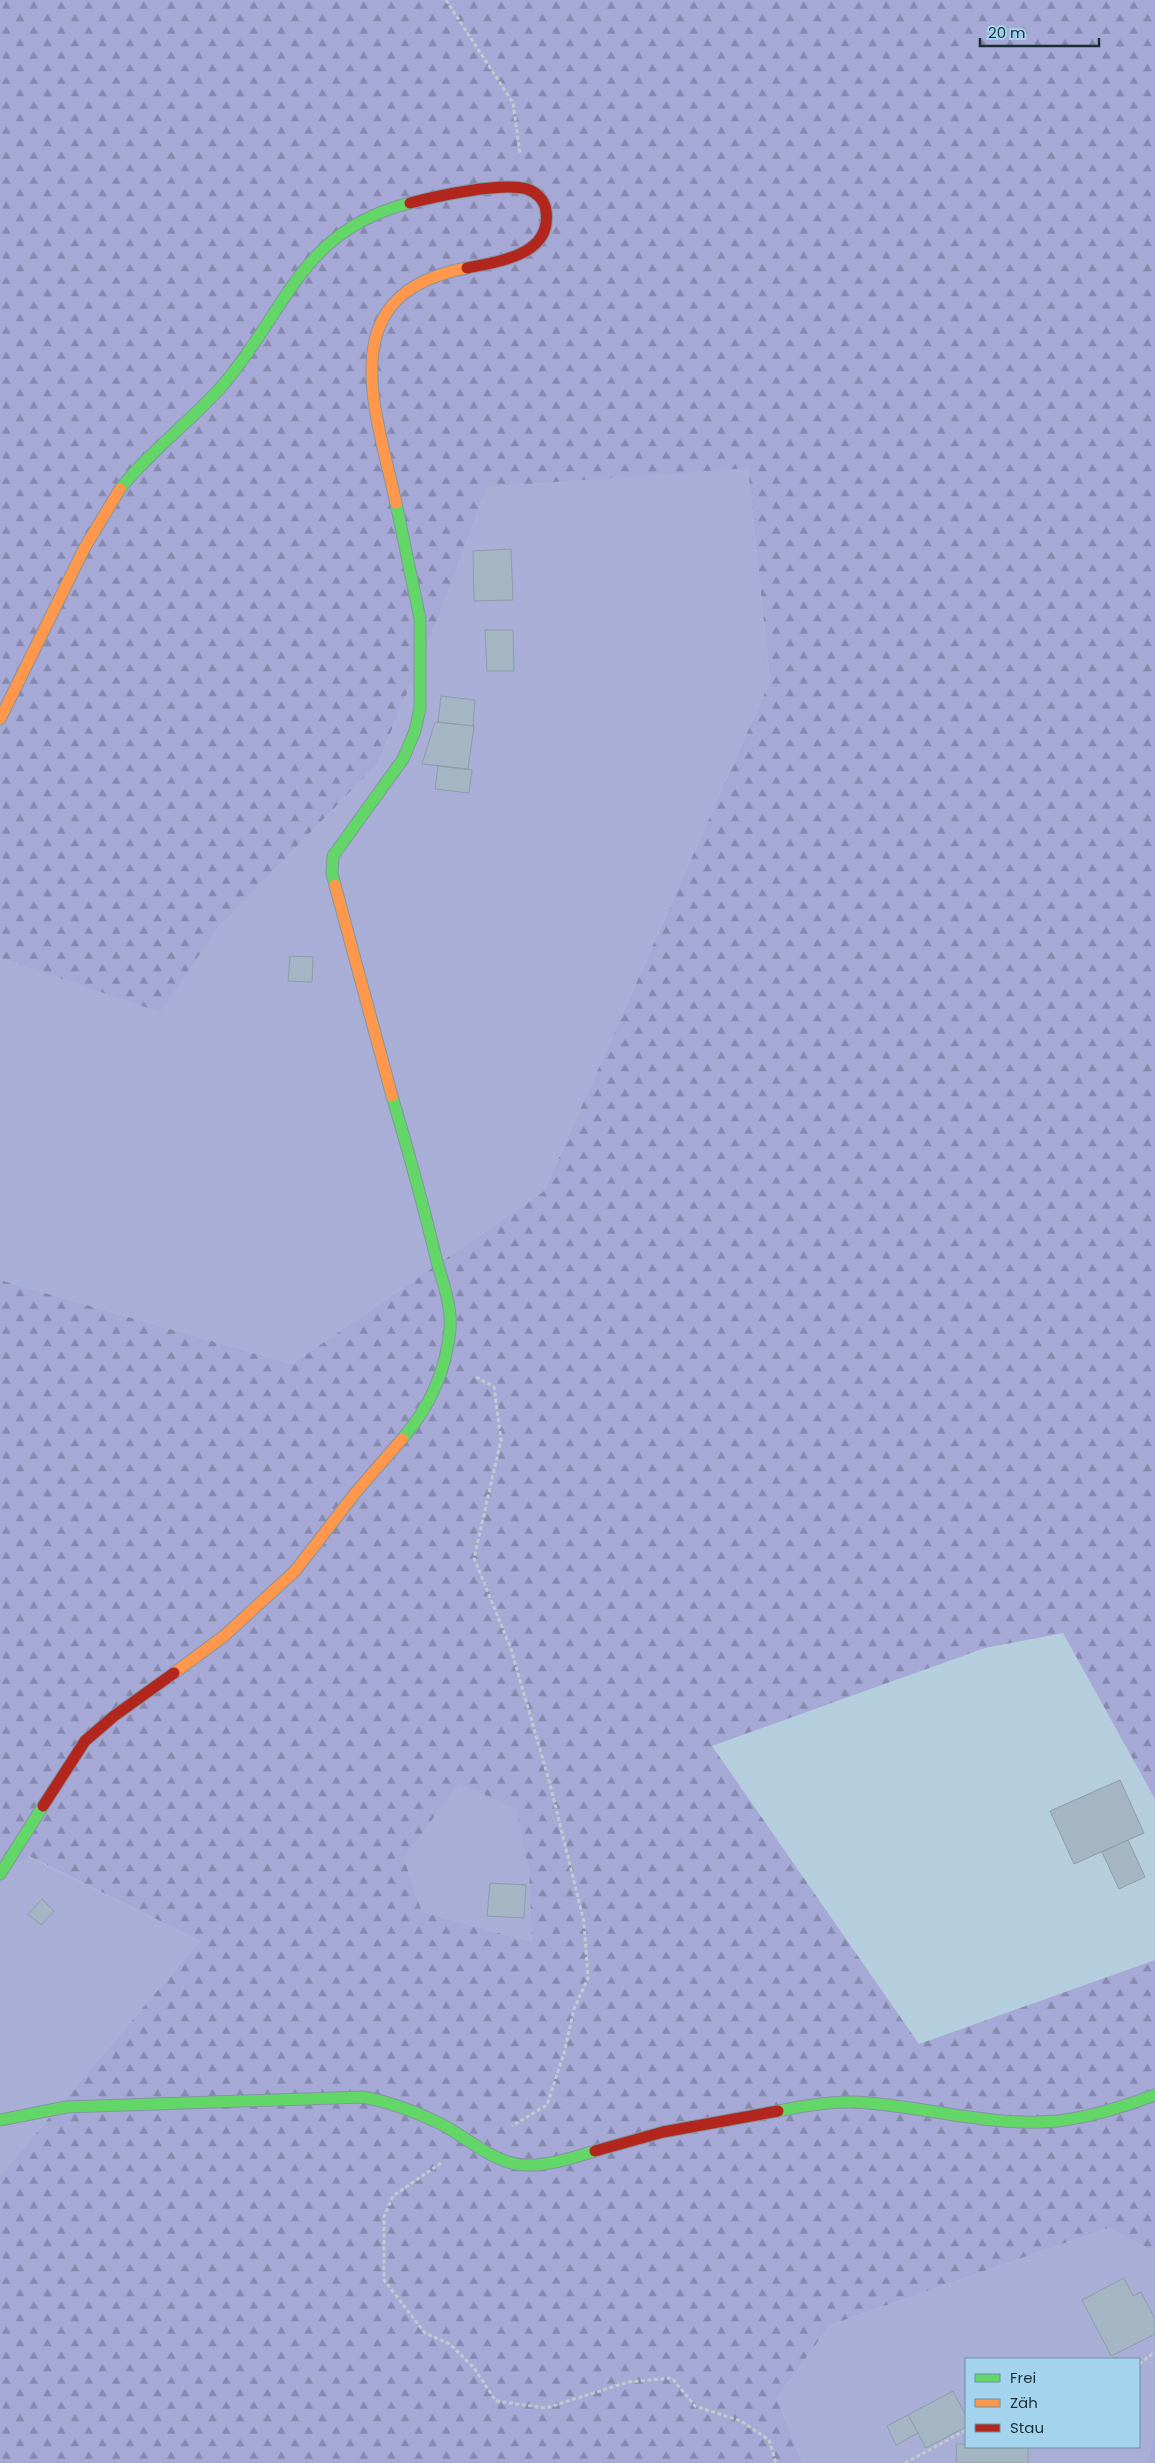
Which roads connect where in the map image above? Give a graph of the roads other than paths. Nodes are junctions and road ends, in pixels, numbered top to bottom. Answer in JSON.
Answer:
{"nodes":[{"id":1,"x":0,"y":720,"type":"edge"},
{"id":2,"x":0,"y":1874,"type":"edge"},
{"id":3,"x":1155,"y":2095,"type":"edge"},
{"id":4,"x":0,"y":2120,"type":"edge"}],
"edges":[{"from":1,"to":2,"type":"street"},
{"from":3,"to":4,"type":"street"}]}
